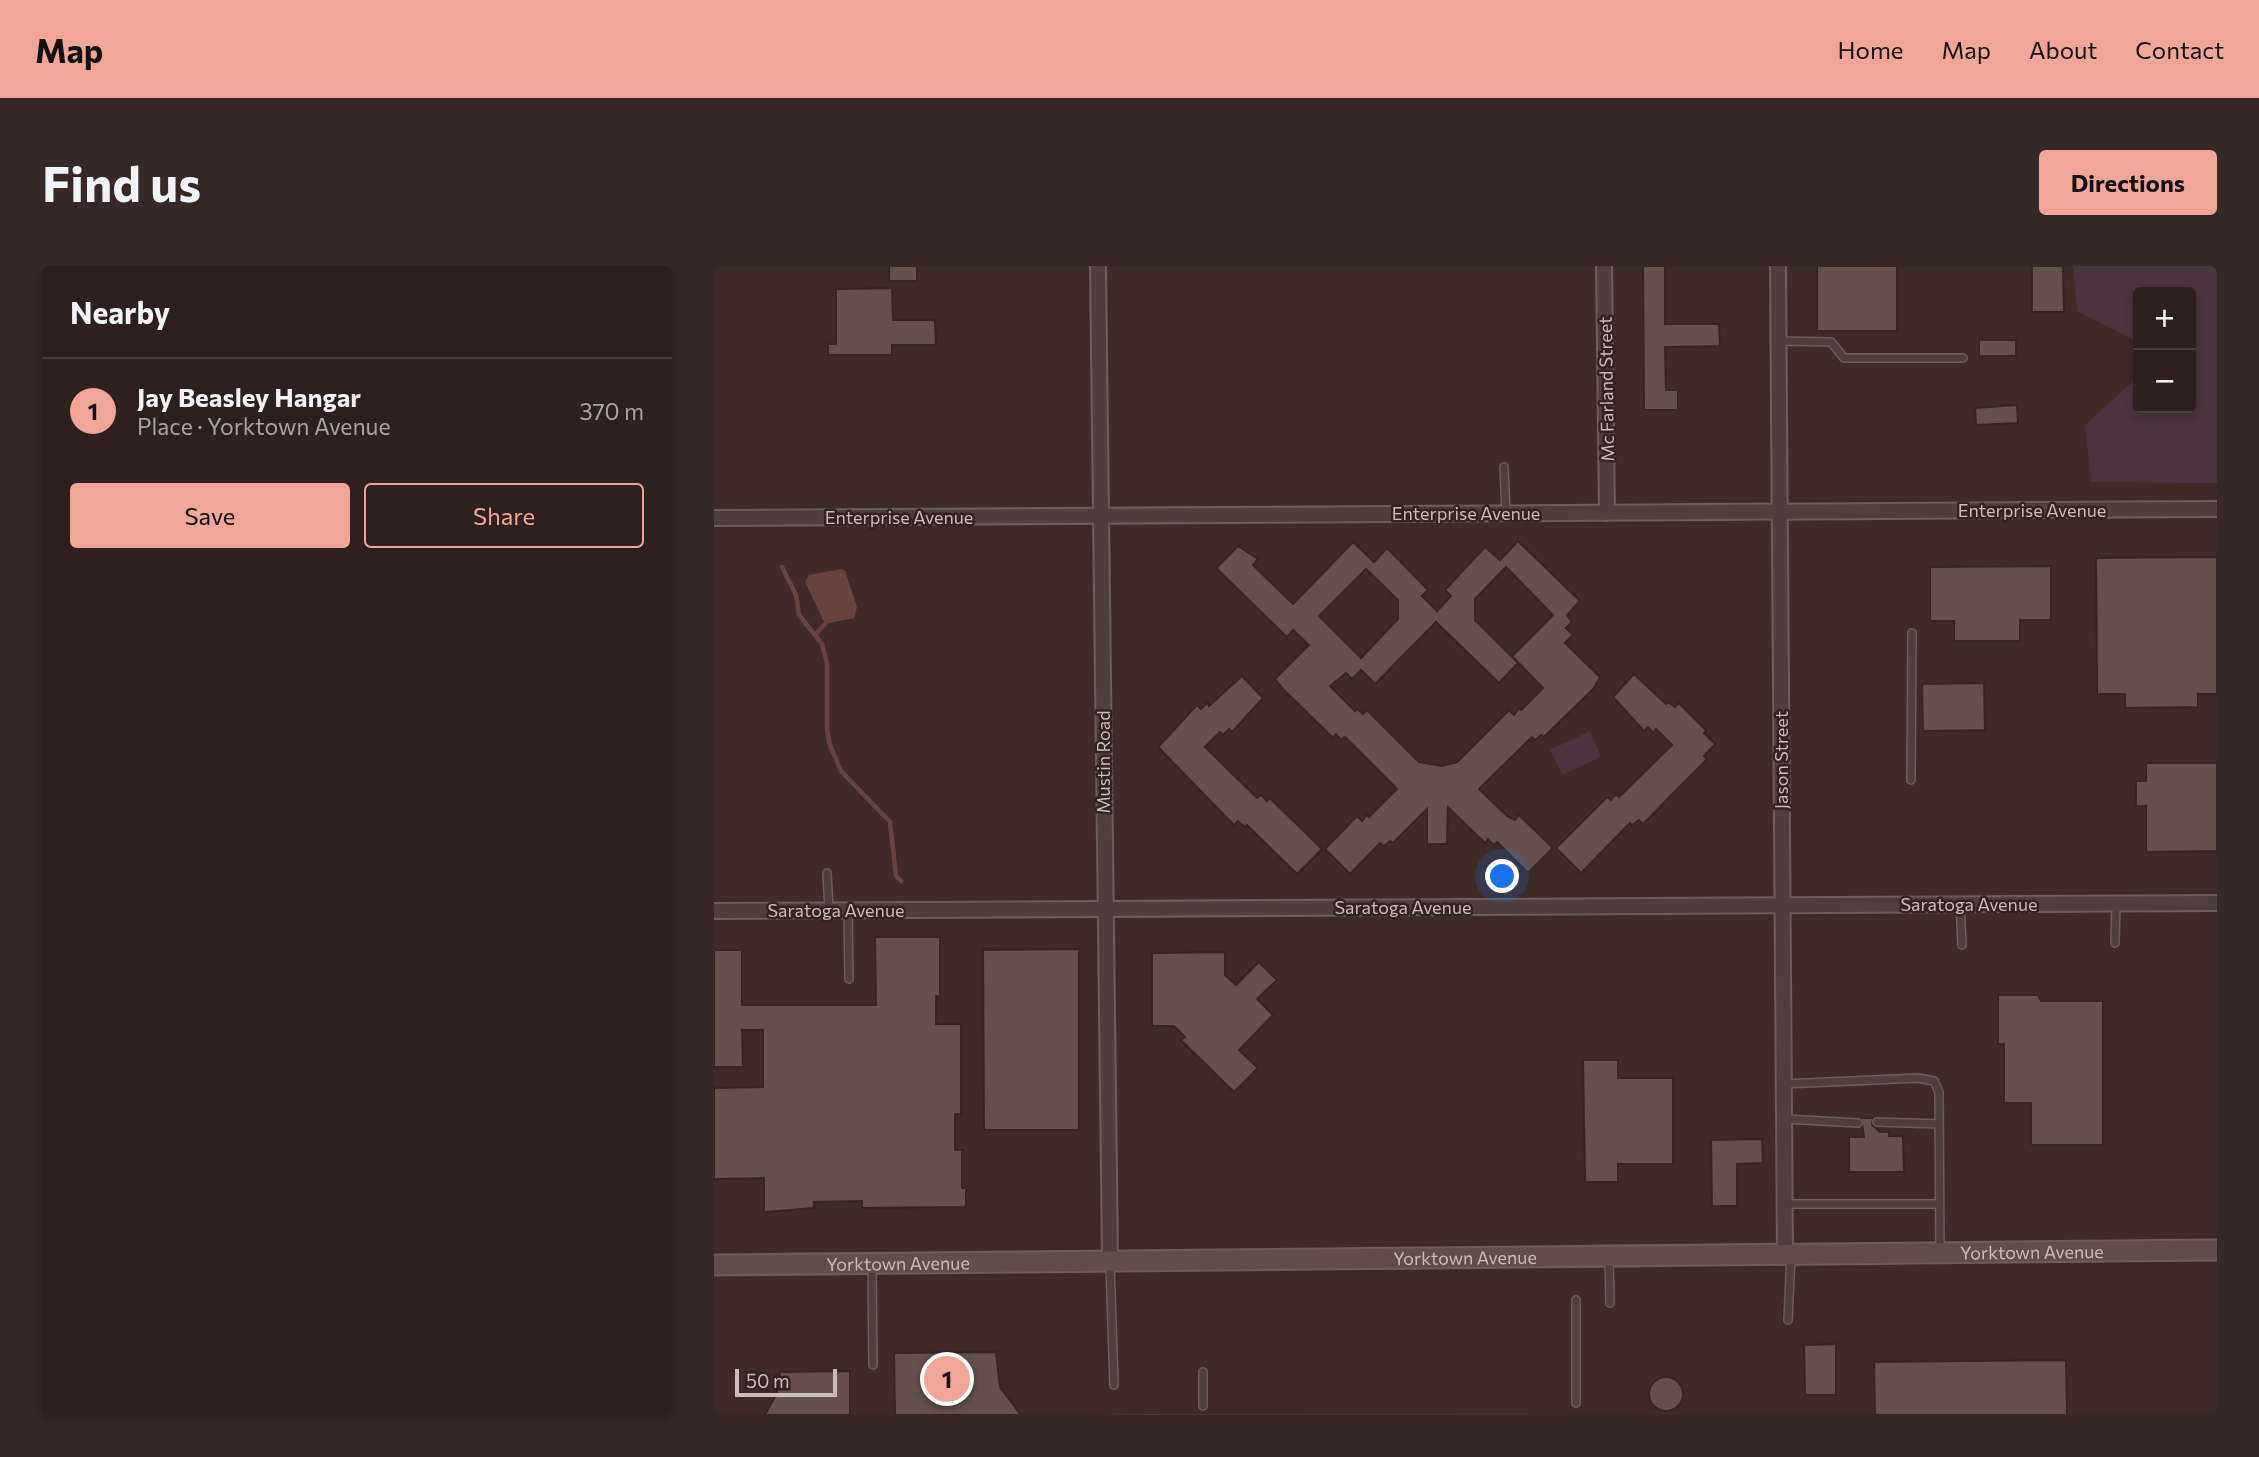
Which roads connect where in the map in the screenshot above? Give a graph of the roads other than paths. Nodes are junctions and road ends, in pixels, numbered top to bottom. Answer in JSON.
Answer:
{"nodes":[{"id":1,"x":1098,"y":266,"type":"edge"},
{"id":2,"x":1604,"y":266,"type":"edge"},
{"id":3,"x":1778,"y":266,"type":"edge"},
{"id":4,"x":1778,"y":341,"type":"junction"},
{"id":5,"x":1963,"y":358,"type":"dead end"},
{"id":6,"x":1504,"y":467,"type":"dead end"},
{"id":7,"x":2217,"y":509,"type":"edge"},
{"id":8,"x":1780,"y":512,"type":"junction"},
{"id":9,"x":1506,"y":513,"type":"junction"},
{"id":10,"x":1607,"y":513,"type":"junction"},
{"id":11,"x":1100,"y":516,"type":"junction"},
{"id":12,"x":714,"y":518,"type":"edge"},
{"id":13,"x":1912,"y":633,"type":"dead end"},
{"id":14,"x":1911,"y":780,"type":"dead end"},
{"id":15,"x":827,"y":873,"type":"dead end"},
{"id":16,"x":2217,"y":902,"type":"edge"},
{"id":17,"x":2116,"y":903,"type":"junction"},
{"id":18,"x":1960,"y":904,"type":"junction"},
{"id":19,"x":1783,"y":905,"type":"junction"},
{"id":20,"x":1104,"y":909,"type":"junction"},
{"id":21,"x":848,"y":910,"type":"junction"},
{"id":22,"x":714,"y":911,"type":"edge"},
{"id":23,"x":828,"y":911,"type":"junction"},
{"id":24,"x":2115,"y":943,"type":"dead end"},
{"id":25,"x":1962,"y":945,"type":"dead end"},
{"id":26,"x":849,"y":979,"type":"dead end"},
{"id":27,"x":1784,"y":1084,"type":"junction"},
{"id":28,"x":1784,"y":1119,"type":"junction"},
{"id":29,"x":1877,"y":1122,"type":"dead end"},
{"id":30,"x":1858,"y":1123,"type":"dead end"},
{"id":31,"x":1939,"y":1124,"type":"junction"},
{"id":32,"x":1785,"y":1204,"type":"junction"},
{"id":33,"x":1939,"y":1204,"type":"junction"},
{"id":34,"x":2217,"y":1250,"type":"edge"},
{"id":35,"x":1940,"y":1253,"type":"junction"},
{"id":36,"x":1788,"y":1254,"type":"junction"},
{"id":37,"x":1609,"y":1255,"type":"junction"},
{"id":38,"x":1110,"y":1259,"type":"junction"},
{"id":39,"x":872,"y":1264,"type":"junction"},
{"id":40,"x":714,"y":1265,"type":"edge"},
{"id":41,"x":1576,"y":1300,"type":"dead end"},
{"id":42,"x":1610,"y":1303,"type":"dead end"},
{"id":43,"x":1788,"y":1320,"type":"dead end"},
{"id":44,"x":873,"y":1365,"type":"dead end"},
{"id":45,"x":1203,"y":1372,"type":"dead end"},
{"id":46,"x":1114,"y":1385,"type":"dead end"},
{"id":47,"x":1576,"y":1403,"type":"dead end"},
{"id":48,"x":1203,"y":1406,"type":"dead end"}],
"edges":[{"from":1,"to":11,"type":"street","name":"Mustin Road"},
{"from":2,"to":10,"type":"street","name":"Mc Farland Street"},
{"from":3,"to":4,"type":"street","name":"Jason Street"},
{"from":4,"to":5,"type":"lane"},
{"from":4,"to":8,"type":"street","name":"Jason Street"},
{"from":6,"to":9,"type":"lane"},
{"from":7,"to":8,"type":"street","name":"Enterprise Avenue"},
{"from":8,"to":10,"type":"street","name":"Enterprise Avenue"},
{"from":8,"to":19,"type":"street","name":"Jason Street"},
{"from":9,"to":10,"type":"street","name":"Enterprise Avenue"},
{"from":9,"to":11,"type":"street","name":"Enterprise Avenue"},
{"from":11,"to":12,"type":"street","name":"Enterprise Avenue"},
{"from":11,"to":20,"type":"street","name":"Mustin Road"},
{"from":13,"to":14,"type":"lane"},
{"from":15,"to":23,"type":"lane"},
{"from":16,"to":17,"type":"street","name":"Saratoga Avenue"},
{"from":17,"to":18,"type":"street","name":"Saratoga Avenue"},
{"from":17,"to":24,"type":"lane"},
{"from":18,"to":19,"type":"street","name":"Saratoga Avenue"},
{"from":18,"to":25,"type":"lane"},
{"from":19,"to":20,"type":"street","name":"Saratoga Avenue"},
{"from":19,"to":27,"type":"street","name":"Jason Street"},
{"from":20,"to":21,"type":"street","name":"Saratoga Avenue"},
{"from":20,"to":38,"type":"street","name":"Mustin Road"},
{"from":21,"to":23,"type":"street","name":"Saratoga Avenue"},
{"from":21,"to":26,"type":"lane"},
{"from":22,"to":23,"type":"street","name":"Saratoga Avenue"},
{"from":27,"to":28,"type":"street","name":"Jason Street"},
{"from":27,"to":31,"type":"lane"},
{"from":28,"to":30,"type":"lane"},
{"from":28,"to":32,"type":"street","name":"Jason Street"},
{"from":29,"to":31,"type":"lane"},
{"from":31,"to":33,"type":"lane"},
{"from":32,"to":33,"type":"lane"},
{"from":32,"to":36,"type":"street","name":"Jason Street"},
{"from":33,"to":35,"type":"lane"},
{"from":34,"to":35,"type":"main road","name":"Yorktown Avenue"},
{"from":35,"to":36,"type":"main road","name":"Yorktown Avenue"},
{"from":36,"to":37,"type":"main road","name":"Yorktown Avenue"},
{"from":36,"to":43,"type":"lane"},
{"from":37,"to":38,"type":"main road","name":"Yorktown Avenue"},
{"from":37,"to":42,"type":"lane"},
{"from":38,"to":39,"type":"main road","name":"Yorktown Avenue"},
{"from":38,"to":46,"type":"lane"},
{"from":39,"to":40,"type":"main road","name":"Yorktown Avenue"},
{"from":39,"to":44,"type":"lane"},
{"from":41,"to":47,"type":"lane"},
{"from":45,"to":48,"type":"lane"}]}
